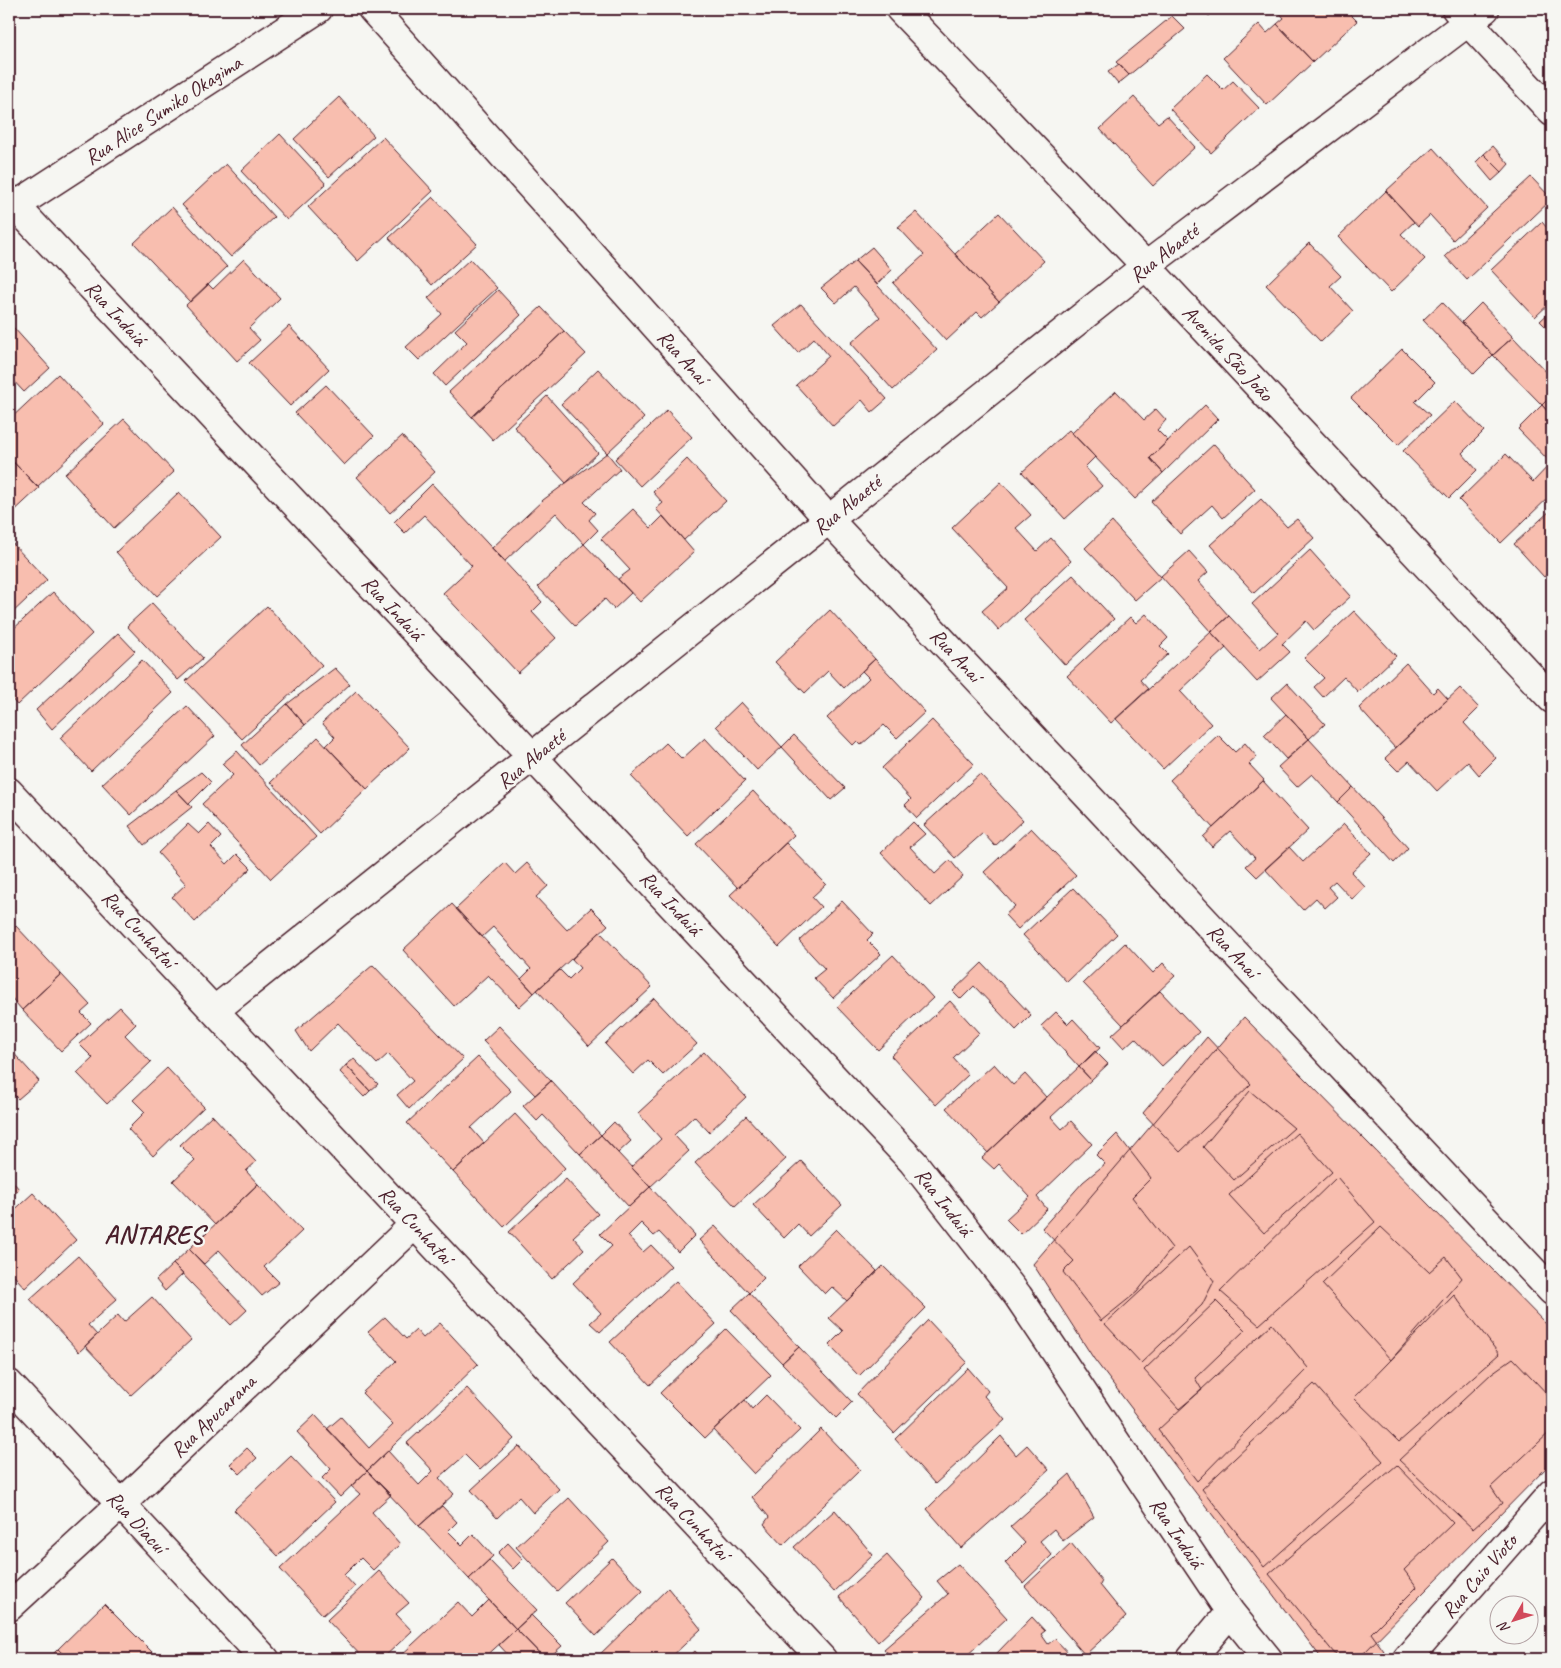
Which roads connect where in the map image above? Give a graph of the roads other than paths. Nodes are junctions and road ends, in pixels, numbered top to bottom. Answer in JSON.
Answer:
{"nodes":[{"id":1,"x":318,"y":9,"type":"edge"},
{"id":2,"x":372,"y":9,"type":"edge"},
{"id":3,"x":900,"y":9,"type":"edge"},
{"id":4,"x":1469,"y":13,"type":"edge"},
{"id":5,"x":1552,"y":112,"type":"edge"},
{"id":6,"x":11,"y":205,"type":"edge"},
{"id":7,"x":1146,"y":266,"type":"junction"},
{"id":8,"x":828,"y":520,"type":"junction"},
{"id":9,"x":1552,"y":699,"type":"edge"},
{"id":10,"x":534,"y":757,"type":"junction"},
{"id":11,"x":9,"y":792,"type":"edge"},
{"id":12,"x":216,"y":1010,"type":"junction"},
{"id":13,"x":415,"y":1224,"type":"junction"},
{"id":14,"x":1552,"y":1291,"type":"edge"},
{"id":15,"x":9,"y":1384,"type":"edge"},
{"id":16,"x":1552,"y":1493,"type":"edge"},
{"id":17,"x":121,"y":1504,"type":"junction"},
{"id":18,"x":9,"y":1607,"type":"edge"},
{"id":19,"x":1230,"y":1612,"type":"junction"},
{"id":20,"x":265,"y":1659,"type":"edge"},
{"id":21,"x":822,"y":1659,"type":"edge"},
{"id":22,"x":1191,"y":1659,"type":"edge"},
{"id":23,"x":1268,"y":1659,"type":"edge"},
{"id":24,"x":1407,"y":1659,"type":"edge"}],
"edges":[{"from":1,"to":6,"type":"street","name":"Rua Alice Sumiko Okagima"},
{"from":2,"to":8,"type":"street","name":"Rua Anaí"},
{"from":3,"to":7,"type":"street","name":"Avenida São João"},
{"from":4,"to":5,"type":"street"},
{"from":4,"to":7,"type":"street","name":"Rua Abaeté"},
{"from":6,"to":10,"type":"street","name":"Rua Indaiá"},
{"from":7,"to":8,"type":"street","name":"Rua Abaeté"},
{"from":7,"to":9,"type":"street","name":"Avenida São João"},
{"from":8,"to":10,"type":"street","name":"Rua Abaeté"},
{"from":8,"to":14,"type":"street","name":"Rua Anaí"},
{"from":10,"to":12,"type":"street","name":"Rua Abaeté"},
{"from":10,"to":19,"type":"street","name":"Rua Indaiá"},
{"from":11,"to":12,"type":"street","name":"Rua Cunhataí"},
{"from":12,"to":13,"type":"street","name":"Rua Cunhataí"},
{"from":13,"to":17,"type":"street","name":"Rua Apucarana"},
{"from":13,"to":21,"type":"street","name":"Rua Cunhataí"},
{"from":15,"to":17,"type":"street","name":"Rua Diacuí"},
{"from":16,"to":24,"type":"street","name":"Rua Caio Vioto"},
{"from":17,"to":18,"type":"street","name":"Rua Apucarana"},
{"from":17,"to":20,"type":"street","name":"Rua Diacuí"},
{"from":19,"to":22,"type":"street"},
{"from":19,"to":23,"type":"street","name":"Rua Indaiá"}]}
